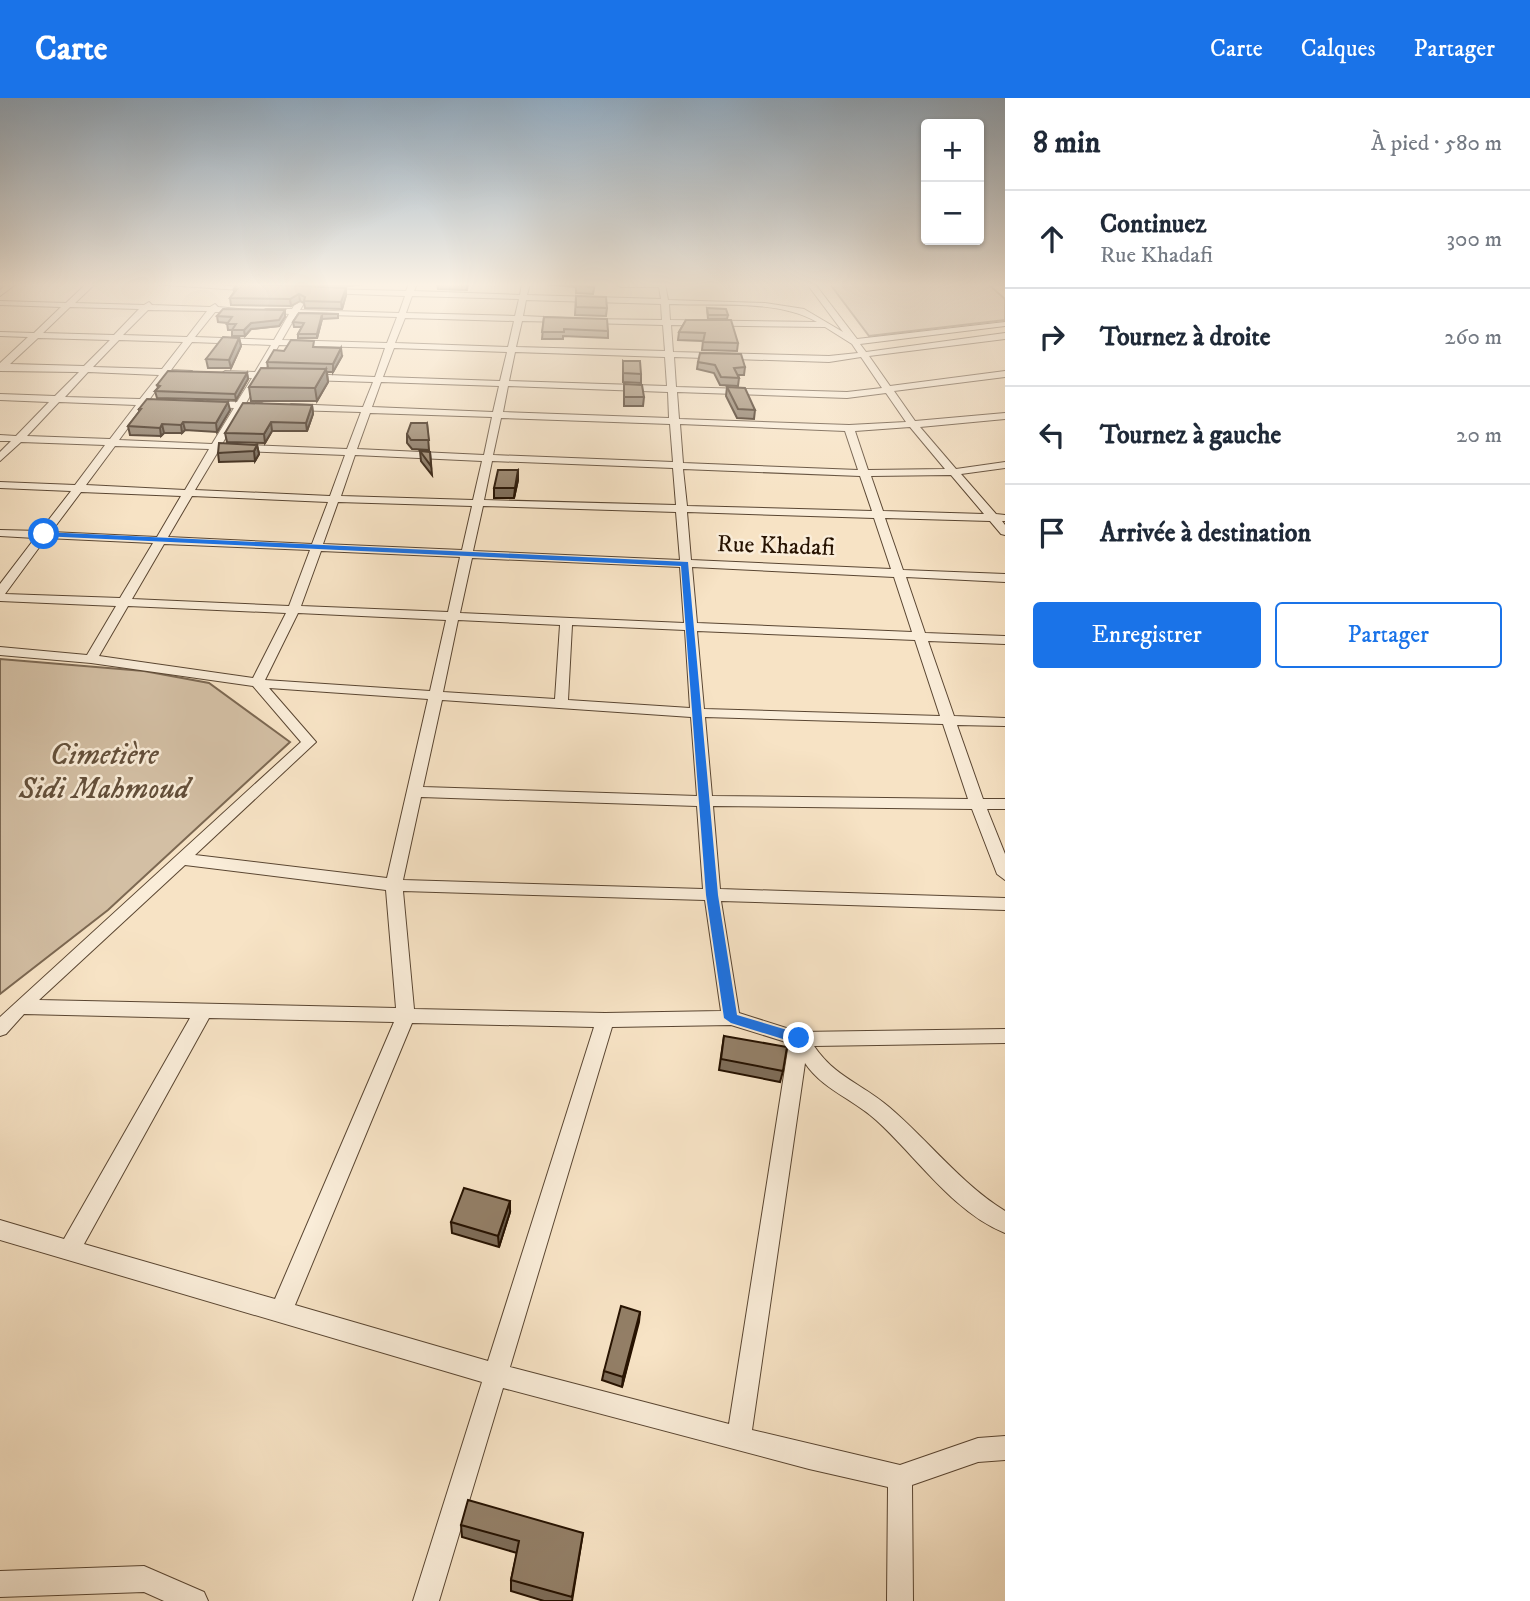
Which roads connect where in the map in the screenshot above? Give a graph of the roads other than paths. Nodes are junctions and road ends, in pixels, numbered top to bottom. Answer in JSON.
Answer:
{"nodes":[{"id":1,"x":14,"y":354,"type":"edge"},
{"id":2,"x":101,"y":354,"type":"edge"},
{"id":3,"x":177,"y":354,"type":"edge"},
{"id":4,"x":270,"y":354,"type":"edge"},
{"id":5,"x":386,"y":354,"type":"edge"},
{"id":6,"x":511,"y":354,"type":"edge"},
{"id":7,"x":669,"y":354,"type":"edge"},
{"id":8,"x":673,"y":354,"type":"edge"},
{"id":9,"x":863,"y":354,"type":"joint"},
{"id":10,"x":0,"y":367,"type":"edge"},
{"id":11,"x":86,"y":369,"type":"junction"},
{"id":12,"x":163,"y":372,"type":"junction"},
{"id":13,"x":200,"y":373,"type":"edge"},
{"id":14,"x":213,"y":374,"type":"edge"},
{"id":15,"x":1005,"y":374,"type":"edge"},
{"id":16,"x":258,"y":375,"type":"junction"},
{"id":17,"x":284,"y":376,"type":"edge"},
{"id":18,"x":297,"y":377,"type":"edge"},
{"id":19,"x":376,"y":380,"type":"junction"},
{"id":20,"x":504,"y":383,"type":"junction"},
{"id":21,"x":672,"y":388,"type":"junction"},
{"id":22,"x":887,"y":388,"type":"junction"},
{"id":23,"x":0,"y":397,"type":"edge"},
{"id":24,"x":57,"y":399,"type":"junction"},
{"id":25,"x":141,"y":402,"type":"junction"},
{"id":26,"x":178,"y":403,"type":"edge"},
{"id":27,"x":191,"y":404,"type":"edge"},
{"id":28,"x":240,"y":405,"type":"junction"},
{"id":29,"x":268,"y":406,"type":"edge"},
{"id":30,"x":282,"y":407,"type":"edge"},
{"id":31,"x":365,"y":410,"type":"junction"},
{"id":32,"x":498,"y":415,"type":"junction"},
{"id":33,"x":1005,"y":416,"type":"edge"},
{"id":34,"x":675,"y":422,"type":"junction"},
{"id":35,"x":914,"y":425,"type":"junction"},
{"id":36,"x":849,"y":428,"type":"junction"},
{"id":37,"x":0,"y":438,"type":"edge"},
{"id":38,"x":19,"y":439,"type":"junction"},
{"id":39,"x":113,"y":443,"type":"junction"},
{"id":40,"x":215,"y":447,"type":"junction"},
{"id":41,"x":349,"y":453,"type":"junction"},
{"id":42,"x":488,"y":457,"type":"junction"},
{"id":43,"x":0,"y":458,"type":"edge"},
{"id":44,"x":677,"y":465,"type":"junction"},
{"id":45,"x":1005,"y":465,"type":"edge"},
{"id":46,"x":953,"y":472,"type":"junction"},
{"id":47,"x":863,"y":473,"type":"junction"},
{"id":48,"x":0,"y":485,"type":"edge"},
{"id":49,"x":79,"y":489,"type":"junction"},
{"id":50,"x":188,"y":493,"type":"junction"},
{"id":51,"x":332,"y":499,"type":"junction"},
{"id":52,"x":478,"y":503,"type":"junction"},
{"id":53,"x":682,"y":509,"type":"junction"},
{"id":54,"x":879,"y":515,"type":"junction"},
{"id":55,"x":1000,"y":518,"type":"edge"},
{"id":56,"x":1005,"y":532,"type":"edge"},
{"id":57,"x":0,"y":533,"type":"edge"},
{"id":58,"x":44,"y":534,"type":"junction"},
{"id":59,"x":158,"y":540,"type":"junction"},
{"id":60,"x":316,"y":546,"type":"junction"},
{"id":61,"x":467,"y":552,"type":"junction"},
{"id":62,"x":685,"y":563,"type":"junction"},
{"id":63,"x":898,"y":572,"type":"junction"},
{"id":64,"x":1005,"y":578,"type":"edge"},
{"id":65,"x":0,"y":592,"type":"edge"},
{"id":66,"x":0,"y":597,"type":"edge"},
{"id":67,"x":124,"y":604,"type":"junction"},
{"id":68,"x":292,"y":611,"type":"junction"},
{"id":69,"x":453,"y":617,"type":"junction"},
{"id":70,"x":566,"y":622,"type":"junction"},
{"id":71,"x":691,"y":627,"type":"junction"},
{"id":72,"x":920,"y":637,"type":"junction"},
{"id":73,"x":1005,"y":640,"type":"edge"},
{"id":74,"x":0,"y":651,"type":"edge"},
{"id":75,"x":91,"y":659,"type":"junction"},
{"id":76,"x":257,"y":683,"type":"junction"},
{"id":77,"x":436,"y":696,"type":"junction"},
{"id":78,"x":561,"y":704,"type":"junction"},
{"id":79,"x":698,"y":713,"type":"junction"},
{"id":80,"x":949,"y":721,"type":"junction"},
{"id":81,"x":1005,"y":722,"type":"edge"},
{"id":82,"x":414,"y":792,"type":"junction"},
{"id":83,"x":705,"y":801,"type":"junction"},
{"id":84,"x":977,"y":803,"type":"junction"},
{"id":85,"x":1005,"y":804,"type":"edge"},
{"id":86,"x":181,"y":859,"type":"junction"},
{"id":87,"x":1005,"y":874,"type":"edge"},
{"id":88,"x":394,"y":885,"type":"junction"},
{"id":89,"x":712,"y":895,"type":"junction"},
{"id":90,"x":1005,"y":904,"type":"edge"},
{"id":91,"x":20,"y":1007,"type":"junction"},
{"id":92,"x":204,"y":1010,"type":"junction"},
{"id":93,"x":406,"y":1015,"type":"junction"},
{"id":94,"x":731,"y":1018,"type":"junction"},
{"id":95,"x":605,"y":1020,"type":"junction"},
{"id":96,"x":0,"y":1029,"type":"edge"},
{"id":97,"x":1005,"y":1036,"type":"edge"},
{"id":98,"x":799,"y":1038,"type":"junction"},
{"id":99,"x":1005,"y":1223,"type":"edge"},
{"id":100,"x":0,"y":1230,"type":"edge"},
{"id":101,"x":69,"y":1250,"type":"junction"},
{"id":102,"x":281,"y":1312,"type":"junction"},
{"id":103,"x":497,"y":1375,"type":"junction"},
{"id":104,"x":739,"y":1438,"type":"junction"},
{"id":105,"x":1005,"y":1448,"type":"edge"},
{"id":106,"x":900,"y":1477,"type":"junction"},
{"id":107,"x":0,"y":1584,"type":"edge"},
{"id":108,"x":195,"y":1601,"type":"edge"},
{"id":109,"x":426,"y":1601,"type":"edge"},
{"id":110,"x":900,"y":1601,"type":"edge"}],
"edges":[{"from":1,"to":10,"type":"street"},
{"from":2,"to":11,"type":"street"},
{"from":3,"to":12,"type":"street"},
{"from":4,"to":16,"type":"street"},
{"from":5,"to":19,"type":"street"},
{"from":6,"to":20,"type":"street"},
{"from":7,"to":21,"type":"street"},
{"from":8,"to":9,"type":"street"},
{"from":9,"to":22,"type":"street"},
{"from":10,"to":11,"type":"street"},
{"from":11,"to":12,"type":"street"},
{"from":11,"to":24,"type":"street"},
{"from":12,"to":13,"type":"street"},
{"from":12,"to":25,"type":"street"},
{"from":14,"to":16,"type":"street"},
{"from":15,"to":22,"type":"street"},
{"from":16,"to":17,"type":"street"},
{"from":16,"to":28,"type":"street"},
{"from":18,"to":19,"type":"street"},
{"from":19,"to":20,"type":"street"},
{"from":19,"to":31,"type":"street"},
{"from":20,"to":21,"type":"street"},
{"from":20,"to":32,"type":"street"},
{"from":21,"to":22,"type":"street"},
{"from":21,"to":34,"type":"street"},
{"from":22,"to":35,"type":"street"},
{"from":23,"to":24,"type":"street"},
{"from":24,"to":25,"type":"street"},
{"from":24,"to":38,"type":"street"},
{"from":25,"to":26,"type":"street"},
{"from":25,"to":39,"type":"street"},
{"from":27,"to":28,"type":"street"},
{"from":28,"to":29,"type":"street"},
{"from":28,"to":40,"type":"street"},
{"from":30,"to":31,"type":"street"},
{"from":31,"to":32,"type":"street"},
{"from":31,"to":41,"type":"street"},
{"from":32,"to":34,"type":"street"},
{"from":32,"to":42,"type":"street"},
{"from":33,"to":35,"type":"street"},
{"from":34,"to":36,"type":"street"},
{"from":34,"to":44,"type":"street"},
{"from":35,"to":36,"type":"street"},
{"from":35,"to":46,"type":"street"},
{"from":36,"to":47,"type":"street"},
{"from":37,"to":38,"type":"street"},
{"from":38,"to":39,"type":"street"},
{"from":38,"to":43,"type":"street"},
{"from":39,"to":40,"type":"street"},
{"from":39,"to":49,"type":"street"},
{"from":40,"to":41,"type":"street"},
{"from":40,"to":50,"type":"street"},
{"from":41,"to":42,"type":"street"},
{"from":41,"to":51,"type":"street"},
{"from":42,"to":44,"type":"street"},
{"from":42,"to":52,"type":"street"},
{"from":44,"to":47,"type":"street"},
{"from":44,"to":53,"type":"street"},
{"from":45,"to":46,"type":"street"},
{"from":46,"to":47,"type":"street"},
{"from":46,"to":55,"type":"street"},
{"from":47,"to":54,"type":"street"},
{"from":48,"to":49,"type":"street"},
{"from":49,"to":50,"type":"street"},
{"from":49,"to":58,"type":"street"},
{"from":50,"to":51,"type":"street"},
{"from":50,"to":59,"type":"street"},
{"from":51,"to":52,"type":"street"},
{"from":51,"to":60,"type":"street"},
{"from":52,"to":53,"type":"street"},
{"from":52,"to":61,"type":"street"},
{"from":53,"to":54,"type":"street"},
{"from":53,"to":62,"type":"street"},
{"from":54,"to":55,"type":"street"},
{"from":54,"to":63,"type":"street"},
{"from":55,"to":56,"type":"street"},
{"from":57,"to":58,"type":"street","name":"Rue Khadafi"},
{"from":58,"to":59,"type":"street","name":"Rue Khadafi"},
{"from":58,"to":65,"type":"street"},
{"from":59,"to":60,"type":"street","name":"Rue Khadafi"},
{"from":59,"to":67,"type":"street"},
{"from":60,"to":61,"type":"street","name":"Rue Khadafi"},
{"from":60,"to":68,"type":"street"},
{"from":61,"to":62,"type":"street","name":"Rue Khadafi"},
{"from":61,"to":69,"type":"street"},
{"from":62,"to":63,"type":"street","name":"Rue Khadafi"},
{"from":62,"to":71,"type":"street"},
{"from":63,"to":64,"type":"street","name":"Rue Khadafi"},
{"from":63,"to":72,"type":"street"},
{"from":66,"to":67,"type":"street"},
{"from":67,"to":68,"type":"street"},
{"from":67,"to":75,"type":"street"},
{"from":68,"to":69,"type":"street"},
{"from":68,"to":76,"type":"street"},
{"from":69,"to":70,"type":"street"},
{"from":69,"to":77,"type":"street"},
{"from":70,"to":71,"type":"street"},
{"from":70,"to":78,"type":"street"},
{"from":71,"to":72,"type":"street"},
{"from":71,"to":79,"type":"street"},
{"from":72,"to":73,"type":"street"},
{"from":72,"to":80,"type":"street"},
{"from":74,"to":75,"type":"street"},
{"from":75,"to":76,"type":"street"},
{"from":76,"to":77,"type":"street"},
{"from":76,"to":86,"type":"street"},
{"from":77,"to":78,"type":"street"},
{"from":77,"to":82,"type":"street"},
{"from":78,"to":79,"type":"street"},
{"from":79,"to":80,"type":"street"},
{"from":79,"to":83,"type":"street"},
{"from":80,"to":81,"type":"street"},
{"from":80,"to":84,"type":"street"},
{"from":82,"to":83,"type":"street"},
{"from":82,"to":88,"type":"street"},
{"from":83,"to":84,"type":"street"},
{"from":83,"to":89,"type":"street"},
{"from":84,"to":85,"type":"street"},
{"from":84,"to":87,"type":"street"},
{"from":86,"to":88,"type":"street"},
{"from":86,"to":91,"type":"street"},
{"from":88,"to":89,"type":"street"},
{"from":88,"to":93,"type":"street"},
{"from":89,"to":90,"type":"street"},
{"from":89,"to":94,"type":"street"},
{"from":91,"to":92,"type":"street"},
{"from":91,"to":96,"type":"street"},
{"from":92,"to":93,"type":"street"},
{"from":92,"to":101,"type":"street"},
{"from":93,"to":95,"type":"street"},
{"from":93,"to":102,"type":"street"},
{"from":94,"to":95,"type":"street"},
{"from":94,"to":98,"type":"street"},
{"from":95,"to":103,"type":"street"},
{"from":97,"to":98,"type":"street"},
{"from":98,"to":99,"type":"street"},
{"from":98,"to":104,"type":"street"},
{"from":100,"to":101,"type":"street"},
{"from":101,"to":102,"type":"street"},
{"from":102,"to":103,"type":"street"},
{"from":103,"to":104,"type":"street"},
{"from":103,"to":109,"type":"street"},
{"from":104,"to":106,"type":"street"},
{"from":105,"to":106,"type":"street"},
{"from":106,"to":110,"type":"street"},
{"from":107,"to":108,"type":"street"}]}
